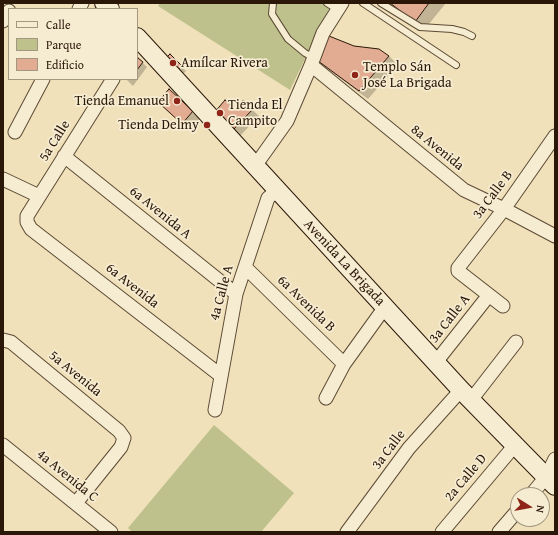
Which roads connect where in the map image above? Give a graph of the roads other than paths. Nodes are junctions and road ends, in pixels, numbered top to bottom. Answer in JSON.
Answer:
{"nodes":[{"id":1,"x":273,"y":3,"type":"edge"},
{"id":2,"x":363,"y":3,"type":"edge"},
{"id":3,"x":381,"y":3,"type":"edge"},
{"id":4,"x":336,"y":5,"type":"edge"},
{"id":5,"x":472,"y":36,"type":"dead end"},
{"id":6,"x":138,"y":39,"type":"edge"},
{"id":7,"x":313,"y":61,"type":"junction"},
{"id":8,"x":456,"y":65,"type":"dead end"},
{"id":9,"x":42,"y":80,"type":"edge"},
{"id":10,"x":113,"y":80,"type":"edge"},
{"id":11,"x":15,"y":132,"type":"dead end"},
{"id":12,"x":555,"y":136,"type":"edge"},
{"id":13,"x":64,"y":156,"type":"junction"},
{"id":14,"x":255,"y":166,"type":"junction"},
{"id":15,"x":3,"y":179,"type":"edge"},
{"id":16,"x":277,"y":190,"type":"junction"},
{"id":17,"x":39,"y":196,"type":"junction"},
{"id":18,"x":504,"y":209,"type":"junction"},
{"id":19,"x":27,"y":222,"type":"joint"},
{"id":20,"x":555,"y":236,"type":"edge"},
{"id":21,"x":245,"y":267,"type":"junction"},
{"id":22,"x":236,"y":294,"type":"junction"},
{"id":23,"x":489,"y":295,"type":"junction"},
{"id":24,"x":503,"y":306,"type":"dead end"},
{"id":25,"x":384,"y":307,"type":"junction"},
{"id":26,"x":3,"y":340,"type":"edge"},
{"id":27,"x":516,"y":342,"type":"dead end"},
{"id":28,"x":436,"y":362,"type":"junction"},
{"id":29,"x":344,"y":364,"type":"junction"},
{"id":30,"x":220,"y":375,"type":"junction"},
{"id":31,"x":466,"y":395,"type":"junction"},
{"id":32,"x":326,"y":398,"type":"dead end"},
{"id":33,"x":215,"y":410,"type":"dead end"},
{"id":34,"x":3,"y":445,"type":"edge"},
{"id":35,"x":515,"y":445,"type":"junction"},
{"id":36,"x":555,"y":459,"type":"edge"},
{"id":37,"x":551,"y":482,"type":"edge"},
{"id":38,"x":76,"y":503,"type":"junction"},
{"id":39,"x":510,"y":519,"type":"edge"},
{"id":40,"x":111,"y":532,"type":"edge"},
{"id":41,"x":347,"y":532,"type":"edge"},
{"id":42,"x":442,"y":532,"type":"edge"},
{"id":43,"x":499,"y":532,"type":"edge"}],
"edges":[{"from":1,"to":7,"type":"lane"},
{"from":2,"to":8,"type":"lane"},
{"from":3,"to":5,"type":"lane"},
{"from":4,"to":7,"type":"street"},
{"from":6,"to":14,"type":"main road","name":"Avenida La Brigada"},
{"from":7,"to":14,"type":"street"},
{"from":7,"to":18,"type":"street","name":"8a Avenida"},
{"from":9,"to":11,"type":"street"},
{"from":10,"to":13,"type":"street","name":"5a Calle"},
{"from":12,"to":18,"type":"street","name":"3a Calle B"},
{"from":13,"to":17,"type":"street","name":"5a Calle"},
{"from":13,"to":22,"type":"street","name":"6a Avenida A"},
{"from":14,"to":16,"type":"main road","name":"Avenida La Brigada"},
{"from":15,"to":17,"type":"street"},
{"from":16,"to":21,"type":"street","name":"4a Calle A"},
{"from":16,"to":25,"type":"main road","name":"Avenida La Brigada"},
{"from":17,"to":19,"type":"street","name":"5a Calle"},
{"from":18,"to":20,"type":"street","name":"8a Avenida"},
{"from":18,"to":23,"type":"street","name":"3a Calle B"},
{"from":19,"to":30,"type":"street","name":"6a Avenida"},
{"from":21,"to":22,"type":"street","name":"4a Calle A"},
{"from":21,"to":29,"type":"street","name":"6a Avenida B"},
{"from":22,"to":30,"type":"street","name":"4a Calle A"},
{"from":23,"to":24,"type":"street"},
{"from":23,"to":28,"type":"street","name":"3a Calle A"},
{"from":25,"to":28,"type":"main road","name":"Avenida La Brigada"},
{"from":25,"to":29,"type":"street"},
{"from":26,"to":38,"type":"street","name":"5a Avenida"},
{"from":27,"to":31,"type":"street","name":"3a Calle"},
{"from":28,"to":31,"type":"main road","name":"Avenida La Brigada"},
{"from":29,"to":32,"type":"street"},
{"from":30,"to":33,"type":"street","name":"4a Calle A"},
{"from":31,"to":35,"type":"main road","name":"Avenida La Brigada"},
{"from":31,"to":41,"type":"street","name":"3a Calle"},
{"from":34,"to":38,"type":"street","name":"4a Avenida C"},
{"from":35,"to":37,"type":"main road","name":"Avenida La Brigada"},
{"from":35,"to":42,"type":"street","name":"2a Calle D"},
{"from":36,"to":37,"type":"street"},
{"from":38,"to":40,"type":"street","name":"4a Avenida C"},
{"from":39,"to":43,"type":"street"}]}
